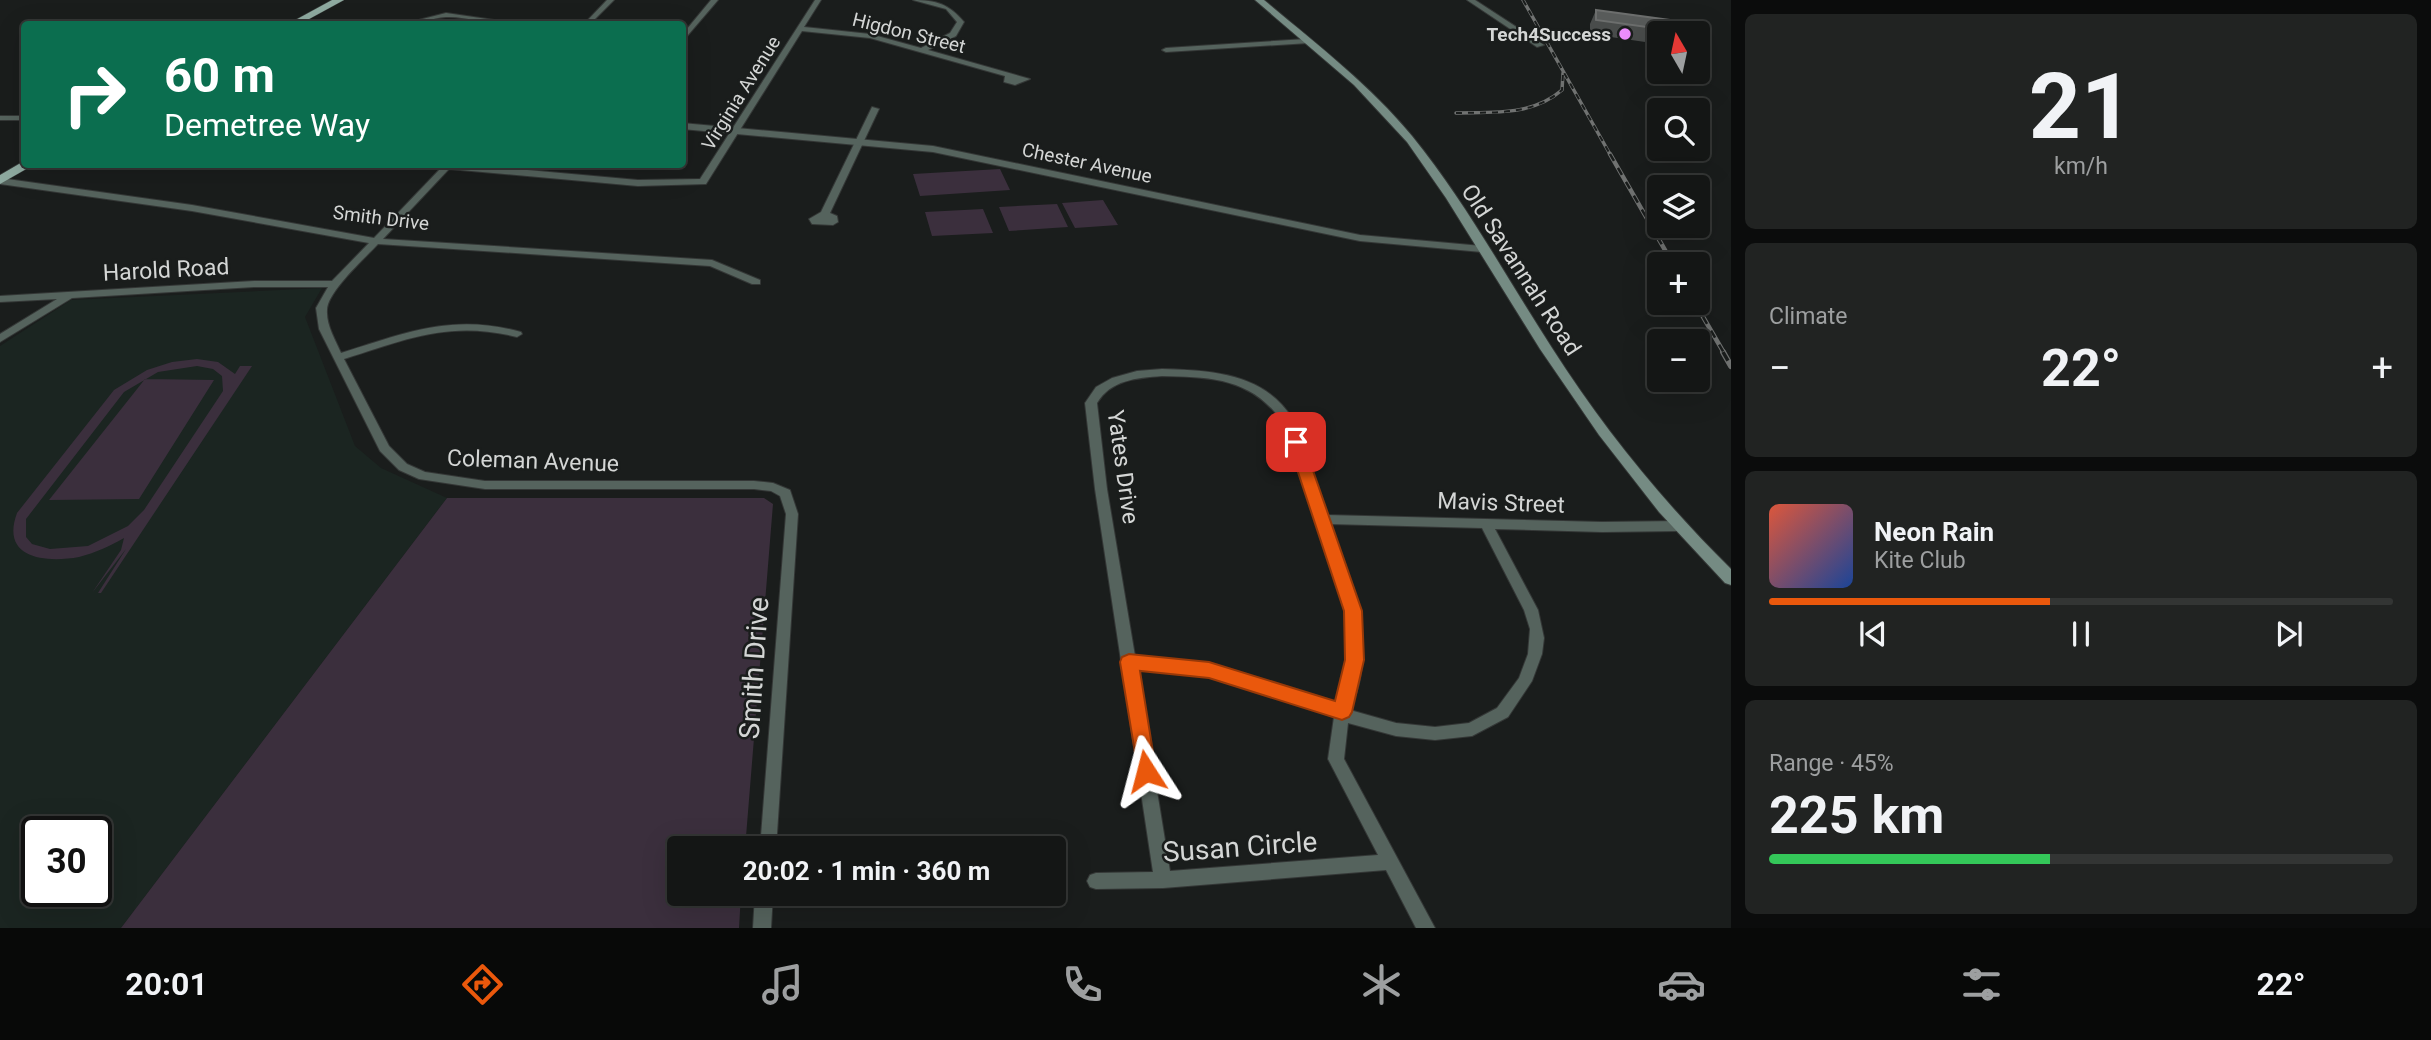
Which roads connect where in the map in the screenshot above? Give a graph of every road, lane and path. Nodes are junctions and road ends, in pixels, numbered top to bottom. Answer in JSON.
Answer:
{"nodes":[{"id":1,"x":339,"y":0,"type":"edge"},
{"id":2,"x":611,"y":0,"type":"edge"},
{"id":3,"x":715,"y":0,"type":"edge"},
{"id":4,"x":818,"y":0,"type":"edge"},
{"id":5,"x":916,"y":0,"type":"edge"},
{"id":6,"x":1259,"y":0,"type":"edge"},
{"id":7,"x":1470,"y":0,"type":"edge"},
{"id":8,"x":300,"y":21,"type":"edge"},
{"id":9,"x":419,"y":21,"type":"edge"},
{"id":10,"x":487,"y":21,"type":"edge"},
{"id":11,"x":590,"y":21,"type":"edge"},
{"id":12,"x":799,"y":29,"type":"junction"},
{"id":13,"x":686,"y":35,"type":"edge"},
{"id":14,"x":1306,"y":41,"type":"junction"},
{"id":15,"x":1541,"y":46,"type":"dead end"},
{"id":16,"x":922,"y":50,"type":"junction"},
{"id":17,"x":1166,"y":50,"type":"dead end"},
{"id":18,"x":1009,"y":76,"type":"dead end"},
{"id":19,"x":875,"y":109,"type":"dead end"},
{"id":20,"x":0,"y":118,"type":"edge"},
{"id":21,"x":21,"y":118,"type":"edge"},
{"id":22,"x":686,"y":126,"type":"edge"},
{"id":23,"x":737,"y":131,"type":"junction"},
{"id":24,"x":858,"y":141,"type":"junction"},
{"id":25,"x":22,"y":168,"type":"edge"},
{"id":26,"x":445,"y":168,"type":"edge"},
{"id":27,"x":480,"y":168,"type":"edge"},
{"id":28,"x":0,"y":181,"type":"edge"},
{"id":29,"x":825,"y":214,"type":"dead end"},
{"id":30,"x":376,"y":241,"type":"junction"},
{"id":31,"x":1482,"y":248,"type":"junction"},
{"id":32,"x":756,"y":282,"type":"dead end"},
{"id":33,"x":335,"y":284,"type":"junction"},
{"id":34,"x":70,"y":295,"type":"junction"},
{"id":35,"x":0,"y":299,"type":"edge"},
{"id":36,"x":517,"y":334,"type":"dead end"},
{"id":37,"x":0,"y":339,"type":"edge"},
{"id":38,"x":338,"y":357,"type":"junction"},
{"id":39,"x":786,"y":493,"type":"joint"},
{"id":40,"x":1322,"y":519,"type":"junction"},
{"id":41,"x":1486,"y":524,"type":"junction"},
{"id":42,"x":1680,"y":526,"type":"junction"},
{"id":43,"x":1731,"y":579,"type":"edge"},
{"id":44,"x":1129,"y":662,"type":"junction"},
{"id":45,"x":1342,"y":712,"type":"junction"},
{"id":46,"x":769,"y":836,"type":"edge"},
{"id":47,"x":1388,"y":862,"type":"junction"},
{"id":48,"x":1163,"y":880,"type":"junction"},
{"id":49,"x":1096,"y":881,"type":"dead end"},
{"id":50,"x":763,"y":906,"type":"edge"},
{"id":51,"x":762,"y":928,"type":"edge"},
{"id":52,"x":1426,"y":928,"type":"edge"}],
"edges":[{"from":1,"to":8,"type":"main road"},
{"from":2,"to":11,"type":"street"},
{"from":3,"to":13,"type":"street"},
{"from":4,"to":12,"type":"street","name":"Virginia Avenue"},
{"from":5,"to":16,"type":"street"},
{"from":6,"to":14,"type":"main road","name":"Old Savannah Road"},
{"from":7,"to":15,"type":"street"},
{"from":9,"to":10,"type":"street"},
{"from":12,"to":16,"type":"street","name":"Higdon Street"},
{"from":12,"to":23,"type":"street","name":"Virginia Avenue"},
{"from":14,"to":17,"type":"street"},
{"from":14,"to":31,"type":"main road","name":"Old Savannah Road"},
{"from":16,"to":18,"type":"street","name":"Higdon Street"},
{"from":19,"to":24,"type":"street"},
{"from":20,"to":21,"type":"street"},
{"from":22,"to":23,"type":"street","name":"Chester Avenue"},
{"from":23,"to":24,"type":"street","name":"Chester Avenue"},
{"from":23,"to":27,"type":"street","name":"Virginia Avenue"},
{"from":24,"to":29,"type":"street"},
{"from":24,"to":31,"type":"street","name":"Chester Avenue"},
{"from":25,"to":28,"type":"main road"},
{"from":26,"to":30,"type":"street","name":"Coleman Avenue"},
{"from":28,"to":30,"type":"street","name":"Smith Drive"},
{"from":30,"to":32,"type":"street","name":"Smith Drive"},
{"from":30,"to":33,"type":"street","name":"Coleman Avenue"},
{"from":31,"to":42,"type":"main road","name":"Old Savannah Road"},
{"from":33,"to":34,"type":"street","name":"Harold Road"},
{"from":33,"to":38,"type":"street","name":"Coleman Avenue"},
{"from":34,"to":35,"type":"street","name":"Harold Road"},
{"from":34,"to":37,"type":"street"},
{"from":36,"to":38,"type":"street"},
{"from":38,"to":39,"type":"street","name":"Coleman Avenue"},
{"from":39,"to":46,"type":"street","name":"Smith Drive"},
{"from":40,"to":41,"type":"street","name":"Mavis Street"},
{"from":40,"to":44,"type":"street","name":"Yates Drive"},
{"from":40,"to":45,"type":"street","name":"Yates Drive"},
{"from":41,"to":42,"type":"street","name":"Mavis Street"},
{"from":41,"to":45,"type":"street"},
{"from":42,"to":43,"type":"main road","name":"Old Savannah Road"},
{"from":44,"to":45,"type":"street"},
{"from":44,"to":48,"type":"street","name":"Yates Drive"},
{"from":45,"to":47,"type":"street","name":"Yates Drive"},
{"from":47,"to":48,"type":"street","name":"Susan Circle"},
{"from":47,"to":52,"type":"street","name":"Yates Drive"},
{"from":48,"to":49,"type":"street","name":"Susan Circle"},
{"from":50,"to":51,"type":"street"}]}
